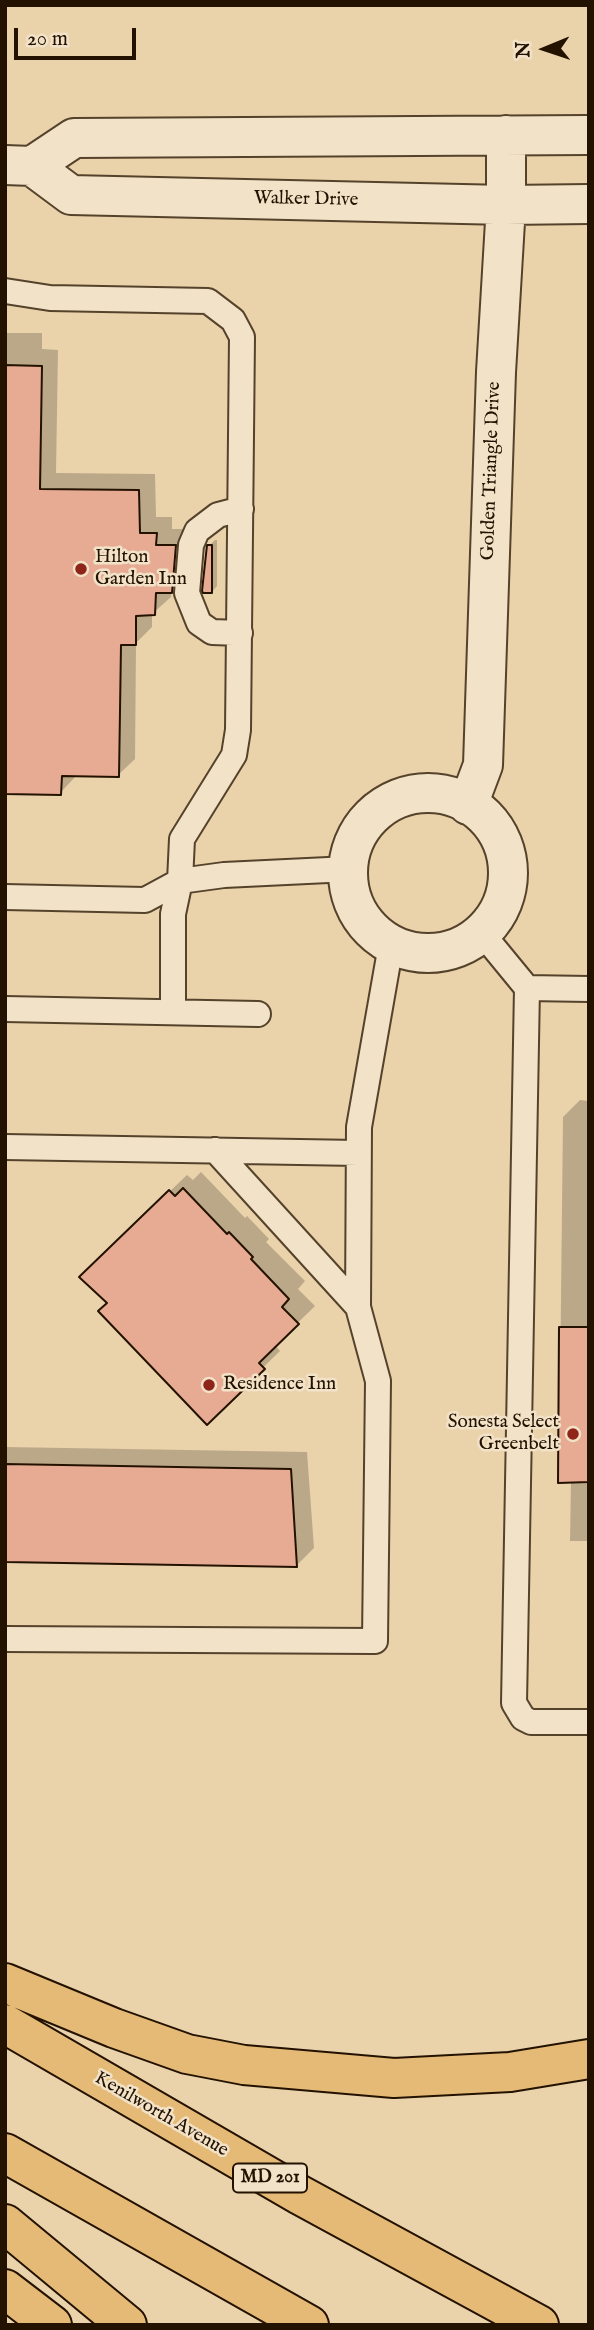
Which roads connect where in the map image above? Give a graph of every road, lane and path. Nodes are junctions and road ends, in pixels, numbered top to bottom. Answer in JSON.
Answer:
{"nodes":[{"id":1,"x":506,"y":135,"type":"junction"},
{"id":2,"x":589,"y":135,"type":"edge"},
{"id":3,"x":18,"y":166,"type":"edge"},
{"id":4,"x":589,"y":204,"type":"edge"},
{"id":5,"x":506,"y":205,"type":"junction"},
{"id":6,"x":5,"y":291,"type":"edge"},
{"id":7,"x":241,"y":509,"type":"junction"},
{"id":8,"x":240,"y":633,"type":"junction"},
{"id":9,"x":468,"y":805,"type":"junction"},
{"id":10,"x":349,"y":869,"type":"junction"},
{"id":11,"x":180,"y":881,"type":"junction"},
{"id":12,"x":5,"y":897,"type":"edge"},
{"id":13,"x":481,"y":932,"type":"junction"},
{"id":14,"x":391,"y":945,"type":"junction"},
{"id":15,"x":527,"y":988,"type":"junction"},
{"id":16,"x":589,"y":989,"type":"edge"},
{"id":17,"x":5,"y":1009,"type":"edge"},
{"id":18,"x":173,"y":1012,"type":"junction"},
{"id":19,"x":258,"y":1014,"type":"dead end"},
{"id":20,"x":5,"y":1147,"type":"edge"},
{"id":21,"x":215,"y":1150,"type":"junction"},
{"id":22,"x":358,"y":1153,"type":"junction"},
{"id":23,"x":358,"y":1307,"type":"junction"},
{"id":24,"x":5,"y":1639,"type":"edge"},
{"id":25,"x":589,"y":1723,"type":"edge"},
{"id":26,"x":5,"y":1983,"type":"edge"},
{"id":27,"x":5,"y":2024,"type":"edge"},
{"id":28,"x":589,"y":2059,"type":"edge"},
{"id":29,"x":5,"y":2154,"type":"edge"},
{"id":30,"x":5,"y":2224,"type":"edge"},
{"id":31,"x":5,"y":2289,"type":"edge"},
{"id":32,"x":52,"y":2325,"type":"edge"},
{"id":33,"x":128,"y":2325,"type":"edge"},
{"id":34,"x":309,"y":2325,"type":"edge"},
{"id":35,"x":539,"y":2325,"type":"edge"}],
"edges":[{"from":1,"to":2,"type":"street","name":"Walker Drive"},
{"from":1,"to":3,"type":"street","name":"Walker Drive"},
{"from":1,"to":5,"type":"street","name":"Golden Triangle Drive"},
{"from":3,"to":5,"type":"street","name":"Walker Drive"},
{"from":4,"to":5,"type":"street","name":"Walker Drive"},
{"from":5,"to":9,"type":"street","name":"Golden Triangle Drive"},
{"from":6,"to":7,"type":"lane"},
{"from":7,"to":8,"type":"lane"},
{"from":7,"to":8,"type":"lane"},
{"from":8,"to":11,"type":"lane"},
{"from":9,"to":10,"type":"street"},
{"from":9,"to":13,"type":"street"},
{"from":10,"to":11,"type":"lane"},
{"from":10,"to":14,"type":"street"},
{"from":11,"to":12,"type":"lane"},
{"from":11,"to":18,"type":"lane"},
{"from":13,"to":14,"type":"street"},
{"from":13,"to":15,"type":"lane"},
{"from":14,"to":22,"type":"lane"},
{"from":15,"to":16,"type":"lane"},
{"from":15,"to":25,"type":"lane"},
{"from":17,"to":18,"type":"lane"},
{"from":18,"to":19,"type":"lane"},
{"from":20,"to":21,"type":"lane"},
{"from":21,"to":22,"type":"lane"},
{"from":21,"to":23,"type":"lane"},
{"from":22,"to":23,"type":"lane"},
{"from":23,"to":24,"type":"lane"},
{"from":26,"to":28,"type":"main road"},
{"from":27,"to":35,"type":"main road","name":"Kenilworth Avenue","number":"MD 201"},
{"from":29,"to":34,"type":"main road"},
{"from":30,"to":33,"type":"main road"},
{"from":31,"to":32,"type":"main road"}]}
